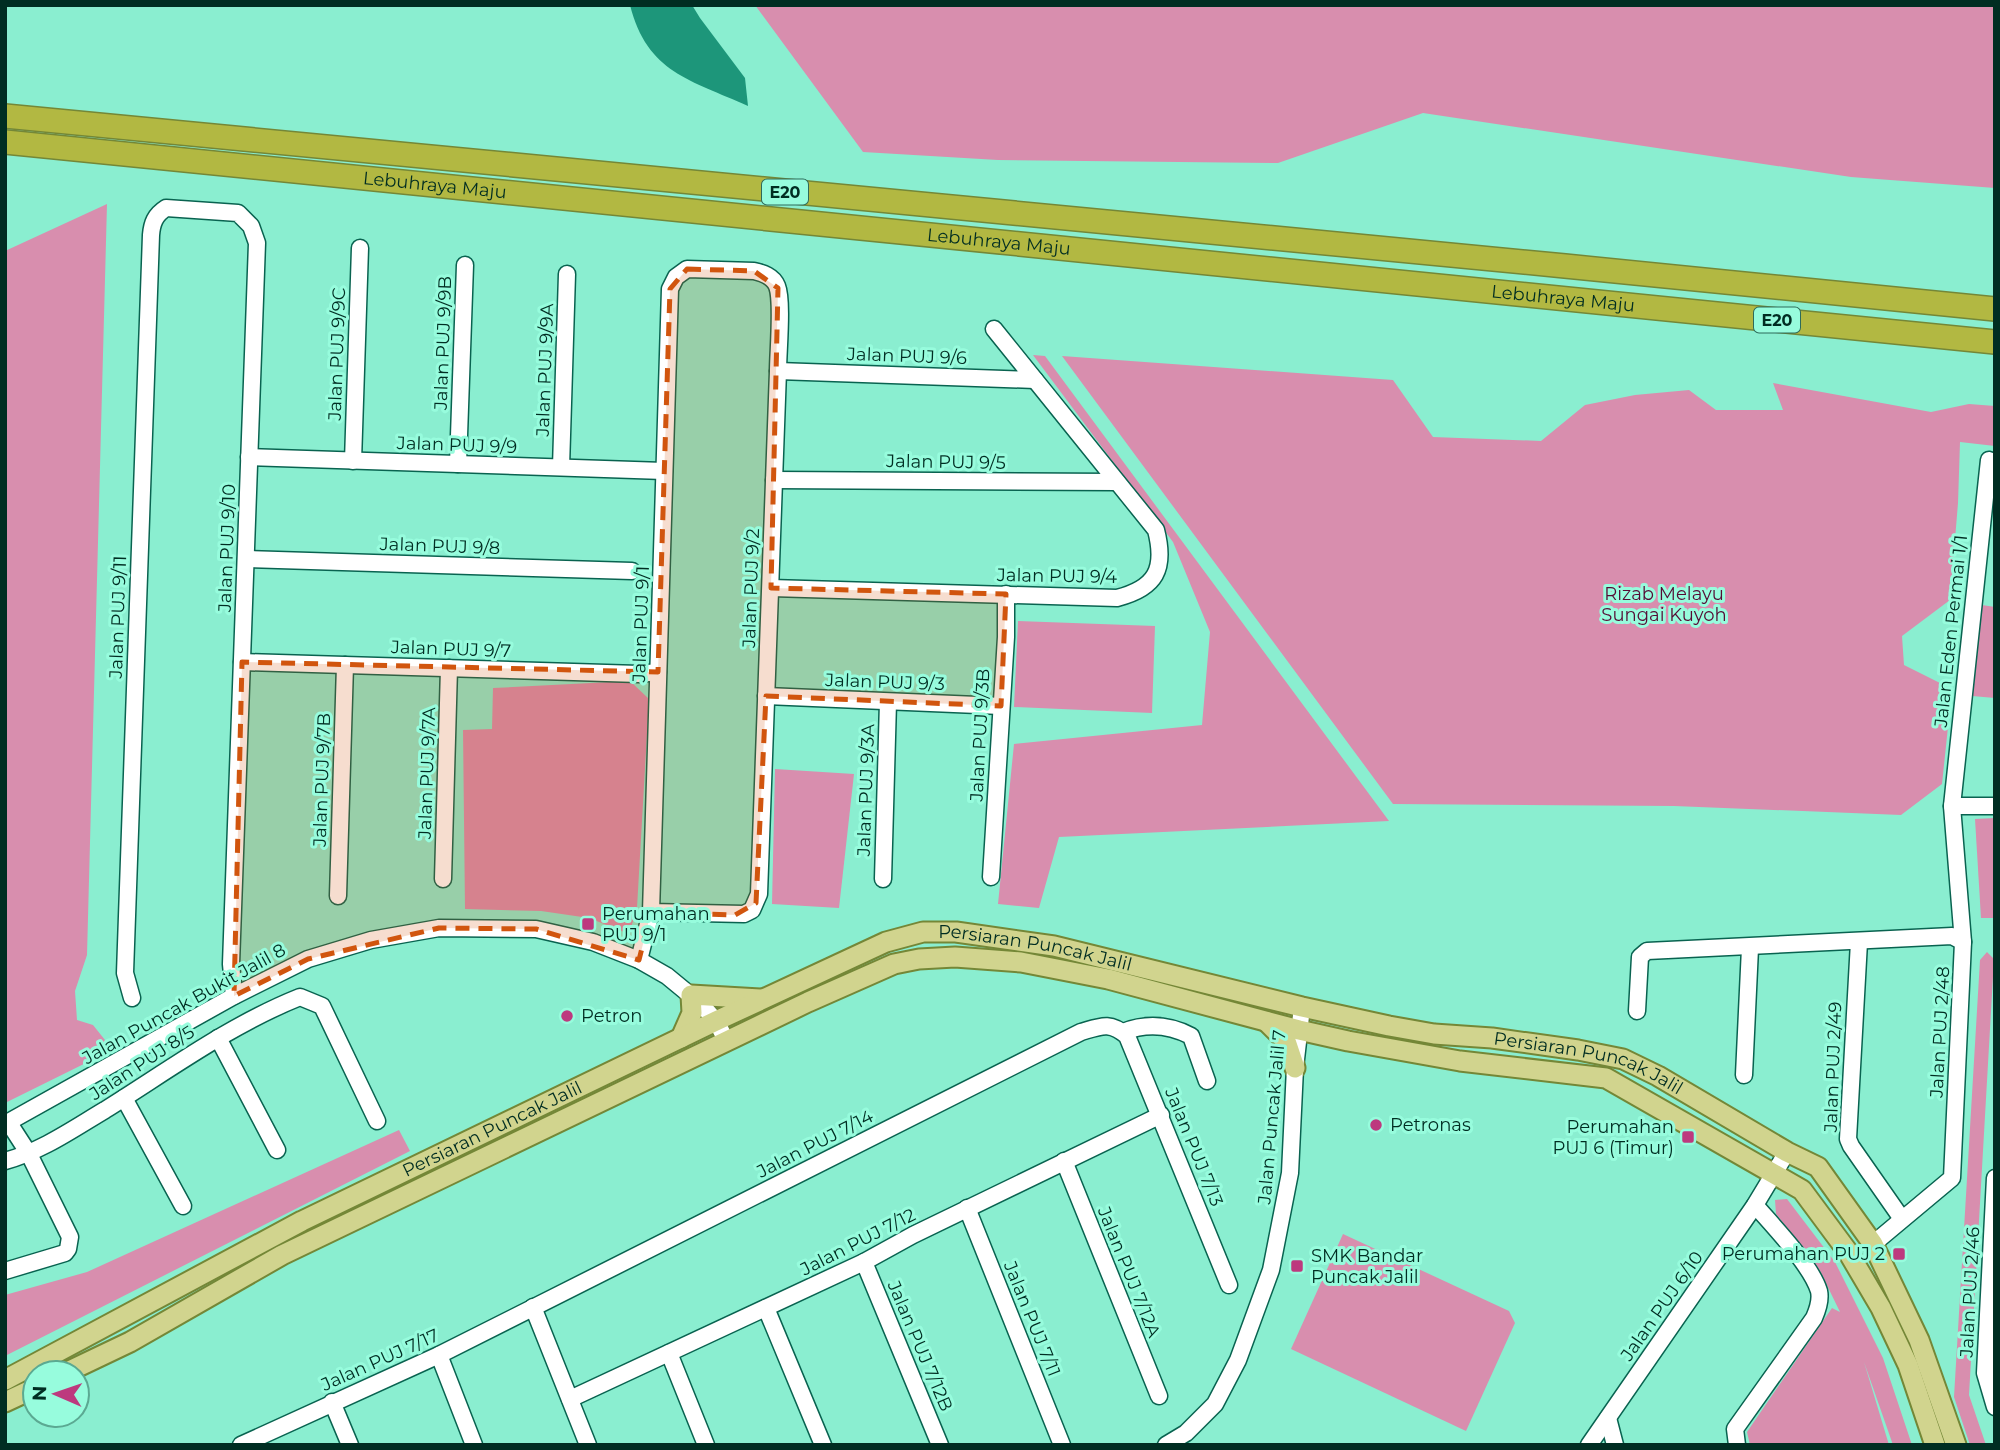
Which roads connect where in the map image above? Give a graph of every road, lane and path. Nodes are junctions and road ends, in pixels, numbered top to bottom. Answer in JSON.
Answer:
{"nodes":[{"id":1,"x":5,"y":116,"type":"edge"},
{"id":2,"x":5,"y":142,"type":"edge"},
{"id":3,"x":151,"y":235,"type":"joint"},
{"id":4,"x":360,"y":248,"type":"dead end"},
{"id":5,"x":465,"y":265,"type":"dead end"},
{"id":6,"x":567,"y":274,"type":"dead end"},
{"id":7,"x":670,"y":289,"type":"joint"},
{"id":8,"x":1995,"y":309,"type":"edge"},
{"id":9,"x":994,"y":329,"type":"dead end"},
{"id":10,"x":1995,"y":342,"type":"edge"},
{"id":11,"x":778,"y":371,"type":"junction"},
{"id":12,"x":1035,"y":380,"type":"junction"},
{"id":13,"x":249,"y":457,"type":"junction"},
{"id":14,"x":1989,"y":460,"type":"dead end"},
{"id":15,"x":353,"y":461,"type":"junction"},
{"id":16,"x":458,"y":464,"type":"junction"},
{"id":17,"x":561,"y":467,"type":"junction"},
{"id":18,"x":664,"y":471,"type":"junction"},
{"id":19,"x":774,"y":480,"type":"junction"},
{"id":20,"x":1117,"y":482,"type":"junction"},
{"id":21,"x":246,"y":559,"type":"junction"},
{"id":22,"x":632,"y":571,"type":"dead end"},
{"id":23,"x":771,"y":588,"type":"junction"},
{"id":24,"x":1006,"y":594,"type":"junction"},
{"id":25,"x":242,"y":662,"type":"junction"},
{"id":26,"x":345,"y":665,"type":"junction"},
{"id":27,"x":449,"y":668,"type":"junction"},
{"id":28,"x":658,"y":672,"type":"junction"},
{"id":29,"x":766,"y":696,"type":"junction"},
{"id":30,"x":888,"y":702,"type":"junction"},
{"id":31,"x":1001,"y":706,"type":"junction"},
{"id":32,"x":1952,"y":806,"type":"junction"},
{"id":33,"x":1995,"y":806,"type":"edge"},
{"id":34,"x":991,"y":877,"type":"dead end"},
{"id":35,"x":443,"y":879,"type":"dead end"},
{"id":36,"x":883,"y":879,"type":"dead end"},
{"id":37,"x":338,"y":896,"type":"dead end"},
{"id":38,"x":651,"y":912,"type":"junction"},
{"id":39,"x":1858,"y":942,"type":"junction"},
{"id":40,"x":1963,"y":942,"type":"junction"},
{"id":41,"x":1750,"y":948,"type":"junction"},
{"id":42,"x":639,"y":960,"type":"junction"},
{"id":43,"x":691,"y":995,"type":"junction"},
{"id":44,"x":234,"y":996,"type":"junction"},
{"id":45,"x":132,"y":998,"type":"dead end"},
{"id":46,"x":765,"y":999,"type":"junction"},
{"id":47,"x":1302,"y":1007,"type":"junction"},
{"id":48,"x":1637,"y":1011,"type":"dead end"},
{"id":49,"x":716,"y":1021,"type":"junction"},
{"id":50,"x":1266,"y":1021,"type":"junction"},
{"id":51,"x":1119,"y":1029,"type":"junction"},
{"id":52,"x":1299,"y":1030,"type":"junction"},
{"id":53,"x":218,"y":1038,"type":"junction"},
{"id":54,"x":681,"y":1038,"type":"junction"},
{"id":55,"x":1333,"y":1038,"type":"junction"},
{"id":56,"x":727,"y":1042,"type":"junction"},
{"id":57,"x":1295,"y":1068,"type":"junction"},
{"id":58,"x":1744,"y":1075,"type":"dead end"},
{"id":59,"x":1208,"y":1081,"type":"dead end"},
{"id":60,"x":124,"y":1098,"type":"junction"},
{"id":61,"x":1161,"y":1115,"type":"junction"},
{"id":62,"x":377,"y":1121,"type":"dead end"},
{"id":63,"x":7,"y":1124,"type":"edge"},
{"id":64,"x":277,"y":1150,"type":"dead end"},
{"id":65,"x":1787,"y":1152,"type":"junction"},
{"id":66,"x":29,"y":1154,"type":"junction"},
{"id":67,"x":5,"y":1161,"type":"edge"},
{"id":68,"x":1064,"y":1161,"type":"junction"},
{"id":69,"x":1774,"y":1174,"type":"junction"},
{"id":70,"x":1995,"y":1178,"type":"edge"},
{"id":71,"x":1755,"y":1205,"type":"junction"},
{"id":72,"x":183,"y":1206,"type":"dead end"},
{"id":73,"x":967,"y":1208,"type":"junction"},
{"id":74,"x":1902,"y":1219,"type":"junction"},
{"id":75,"x":1873,"y":1244,"type":"junction"},
{"id":76,"x":864,"y":1262,"type":"junction"},
{"id":77,"x":5,"y":1271,"type":"edge"},
{"id":78,"x":1229,"y":1285,"type":"dead end"},
{"id":79,"x":1992,"y":1299,"type":"edge"},
{"id":80,"x":534,"y":1307,"type":"junction"},
{"id":81,"x":766,"y":1308,"type":"junction"},
{"id":82,"x":670,"y":1353,"type":"junction"},
{"id":83,"x":439,"y":1355,"type":"junction"},
{"id":84,"x":91,"y":1361,"type":"edge"},
{"id":85,"x":5,"y":1380,"type":"edge"},
{"id":86,"x":21,"y":1395,"type":"edge"},
{"id":87,"x":1159,"y":1396,"type":"dead end"},
{"id":88,"x":570,"y":1399,"type":"junction"},
{"id":89,"x":5,"y":1402,"type":"edge"},
{"id":90,"x":332,"y":1402,"type":"junction"},
{"id":91,"x":1995,"y":1406,"type":"edge"},
{"id":92,"x":1608,"y":1418,"type":"junction"},
{"id":93,"x":241,"y":1445,"type":"edge"},
{"id":94,"x":350,"y":1445,"type":"edge"},
{"id":95,"x":474,"y":1445,"type":"edge"},
{"id":96,"x":588,"y":1445,"type":"edge"},
{"id":97,"x":706,"y":1445,"type":"edge"},
{"id":98,"x":823,"y":1445,"type":"edge"},
{"id":99,"x":940,"y":1445,"type":"edge"},
{"id":100,"x":1062,"y":1445,"type":"edge"},
{"id":101,"x":1166,"y":1445,"type":"edge"},
{"id":102,"x":1589,"y":1445,"type":"edge"},
{"id":103,"x":1615,"y":1445,"type":"edge"},
{"id":104,"x":1737,"y":1445,"type":"edge"},
{"id":105,"x":1936,"y":1445,"type":"edge"},
{"id":106,"x":1956,"y":1445,"type":"edge"}],
"edges":[{"from":1,"to":8,"type":"highway","name":"Lebuhraya Maju","number":"E20"},
{"from":2,"to":10,"type":"highway","name":"Lebuhraya Maju","number":"E20"},
{"from":3,"to":13,"type":"street","name":"Jalan PUJ 9/10"},
{"from":3,"to":45,"type":"street","name":"Jalan PUJ 9/11"},
{"from":4,"to":15,"type":"street","name":"Jalan PUJ 9/9C"},
{"from":5,"to":16,"type":"street","name":"Jalan PUJ 9/9B"},
{"from":6,"to":17,"type":"street","name":"Jalan PUJ 9/9A"},
{"from":7,"to":11,"type":"street","name":"Jalan PUJ 9/2"},
{"from":7,"to":18,"type":"street","name":"Jalan PUJ 9/1"},
{"from":9,"to":12,"type":"street","name":"Jalan PUJ 9/4"},
{"from":11,"to":12,"type":"street","name":"Jalan PUJ 9/6"},
{"from":11,"to":19,"type":"street","name":"Jalan PUJ 9/2"},
{"from":12,"to":20,"type":"street","name":"Jalan PUJ 9/4"},
{"from":13,"to":15,"type":"street","name":"Jalan PUJ 9/9"},
{"from":13,"to":21,"type":"street","name":"Jalan PUJ 9/10"},
{"from":14,"to":32,"type":"street","name":"Jalan Eden Permai 1/1"},
{"from":15,"to":16,"type":"street","name":"Jalan PUJ 9/9"},
{"from":16,"to":17,"type":"street","name":"Jalan PUJ 9/9"},
{"from":17,"to":18,"type":"street","name":"Jalan PUJ 9/9"},
{"from":18,"to":28,"type":"street","name":"Jalan PUJ 9/1"},
{"from":19,"to":20,"type":"street","name":"Jalan PUJ 9/5"},
{"from":19,"to":23,"type":"street","name":"Jalan PUJ 9/2"},
{"from":20,"to":24,"type":"street","name":"Jalan PUJ 9/4"},
{"from":21,"to":22,"type":"street","name":"Jalan PUJ 9/8"},
{"from":21,"to":25,"type":"street","name":"Jalan PUJ 9/10"},
{"from":23,"to":24,"type":"street","name":"Jalan PUJ 9/4"},
{"from":23,"to":29,"type":"street","name":"Jalan PUJ 9/2"},
{"from":24,"to":31,"type":"street","name":"Jalan PUJ 9/3B"},
{"from":25,"to":26,"type":"street","name":"Jalan PUJ 9/7"},
{"from":25,"to":44,"type":"street","name":"Jalan PUJ 9/10"},
{"from":26,"to":27,"type":"street","name":"Jalan PUJ 9/7"},
{"from":26,"to":37,"type":"street","name":"Jalan PUJ 9/7B"},
{"from":27,"to":28,"type":"street","name":"Jalan PUJ 9/7"},
{"from":27,"to":35,"type":"street","name":"Jalan PUJ 9/7A"},
{"from":28,"to":38,"type":"street","name":"Jalan PUJ 9/1"},
{"from":29,"to":30,"type":"street","name":"Jalan PUJ 9/3"},
{"from":29,"to":38,"type":"street","name":"Jalan PUJ 9/2"},
{"from":30,"to":31,"type":"street","name":"Jalan PUJ 9/3"},
{"from":30,"to":36,"type":"street","name":"Jalan PUJ 9/3A"},
{"from":31,"to":34,"type":"street","name":"Jalan PUJ 9/3B"},
{"from":32,"to":33,"type":"street"},
{"from":32,"to":40,"type":"street","name":"Jalan Eden Permai 1/1"},
{"from":38,"to":42,"type":"street","name":"Jalan PUJ 9/1"},
{"from":39,"to":40,"type":"street","name":"Jalan PUJ 2/48"},
{"from":39,"to":41,"type":"street","name":"Jalan PUJ 2/48"},
{"from":39,"to":74,"type":"street","name":"Jalan PUJ 2/49"},
{"from":40,"to":74,"type":"street","name":"Jalan PUJ 2/48"},
{"from":41,"to":48,"type":"street","name":"Jalan PUJ 2/48"},
{"from":41,"to":58,"type":"street"},
{"from":42,"to":43,"type":"street","name":"Jalan Puncak Bukit Jalil 8"},
{"from":42,"to":44,"type":"street","name":"Jalan Puncak Bukit Jalil 8"},
{"from":43,"to":46,"type":"main road"},
{"from":43,"to":49,"type":"street","name":"Jalan Puncak Bukit Jalil 8"},
{"from":43,"to":54,"type":"main road"},
{"from":44,"to":63,"type":"street","name":"Jalan Puncak Bukit Jalil 8"},
{"from":46,"to":47,"type":"main road","name":"Persiaran Puncak Jalil"},
{"from":46,"to":49,"type":"main road","name":"Persiaran Puncak Jalil"},
{"from":47,"to":52,"type":"street","name":"Jalan Puncak Jalil 7"},
{"from":47,"to":65,"type":"main road","name":"Persiaran Puncak Jalil"},
{"from":49,"to":54,"type":"main road","name":"Persiaran Puncak Jalil"},
{"from":49,"to":56,"type":"street","name":"Jalan Puncak Bukit Jalil 8"},
{"from":50,"to":52,"type":"main road","name":"Persiaran Puncak Jalil"},
{"from":50,"to":56,"type":"main road","name":"Persiaran Puncak Jalil"},
{"from":50,"to":57,"type":"main road"},
{"from":51,"to":59,"type":"street","name":"Jalan PUJ 7/14"},
{"from":51,"to":61,"type":"street","name":"Jalan PUJ 7/13"},
{"from":51,"to":80,"type":"street","name":"Jalan PUJ 7/14"},
{"from":52,"to":55,"type":"main road","name":"Persiaran Puncak Jalil"},
{"from":52,"to":57,"type":"street","name":"Jalan Puncak Jalil 7"},
{"from":53,"to":60,"type":"street","name":"Jalan PUJ 8/5"},
{"from":53,"to":62,"type":"street","name":"Jalan PUJ 8/5"},
{"from":53,"to":64,"type":"street"},
{"from":54,"to":85,"type":"main road","name":"Persiaran Puncak Jalil"},
{"from":55,"to":57,"type":"main road"},
{"from":55,"to":69,"type":"main road","name":"Persiaran Puncak Jalil"},
{"from":56,"to":84,"type":"main road","name":"Persiaran Puncak Jalil"},
{"from":57,"to":101,"type":"street","name":"Jalan Puncak Jalil 7"},
{"from":60,"to":66,"type":"street","name":"Jalan PUJ 8/5"},
{"from":60,"to":72,"type":"street"},
{"from":61,"to":68,"type":"street","name":"Jalan PUJ 7/12"},
{"from":61,"to":78,"type":"street","name":"Jalan PUJ 7/13"},
{"from":63,"to":66,"type":"street"},
{"from":65,"to":69,"type":"street","name":"Jalan PUJ 6/10"},
{"from":65,"to":75,"type":"main road","name":"Persiaran Puncak Jalil"},
{"from":66,"to":67,"type":"street","name":"Jalan PUJ 8/5"},
{"from":66,"to":77,"type":"street"},
{"from":68,"to":73,"type":"street","name":"Jalan PUJ 7/12"},
{"from":68,"to":87,"type":"street","name":"Jalan PUJ 7/12A"},
{"from":69,"to":71,"type":"street","name":"Jalan PUJ 6/10"},
{"from":69,"to":105,"type":"main road","name":"Persiaran Puncak Jalil"},
{"from":70,"to":79,"type":"street","name":"Jalan PUJ 2/46"},
{"from":71,"to":92,"type":"street","name":"Jalan PUJ 6/10"},
{"from":71,"to":104,"type":"street"},
{"from":73,"to":76,"type":"street","name":"Jalan PUJ 7/12"},
{"from":73,"to":100,"type":"street","name":"Jalan PUJ 7/11"},
{"from":74,"to":75,"type":"street","name":"Jalan PUJ 2/48"},
{"from":75,"to":106,"type":"main road","name":"Persiaran Puncak Jalil"},
{"from":76,"to":81,"type":"street","name":"Jalan PUJ 7/12"},
{"from":76,"to":99,"type":"street","name":"Jalan PUJ 7/12B"},
{"from":79,"to":91,"type":"street","name":"Jalan PUJ 2/46"},
{"from":80,"to":83,"type":"street","name":"Jalan PUJ 7/17"},
{"from":80,"to":88,"type":"street"},
{"from":81,"to":82,"type":"street","name":"Jalan PUJ 7/12"},
{"from":81,"to":98,"type":"street"},
{"from":82,"to":88,"type":"street","name":"Jalan PUJ 7/12"},
{"from":82,"to":97,"type":"street"},
{"from":83,"to":90,"type":"street","name":"Jalan PUJ 7/17"},
{"from":83,"to":95,"type":"street"},
{"from":86,"to":89,"type":"main road"},
{"from":88,"to":96,"type":"street"},
{"from":90,"to":93,"type":"street","name":"Jalan PUJ 7/17"},
{"from":90,"to":94,"type":"street"},
{"from":92,"to":102,"type":"street","name":"Jalan PUJ 6/10"},
{"from":92,"to":103,"type":"street"}]}
